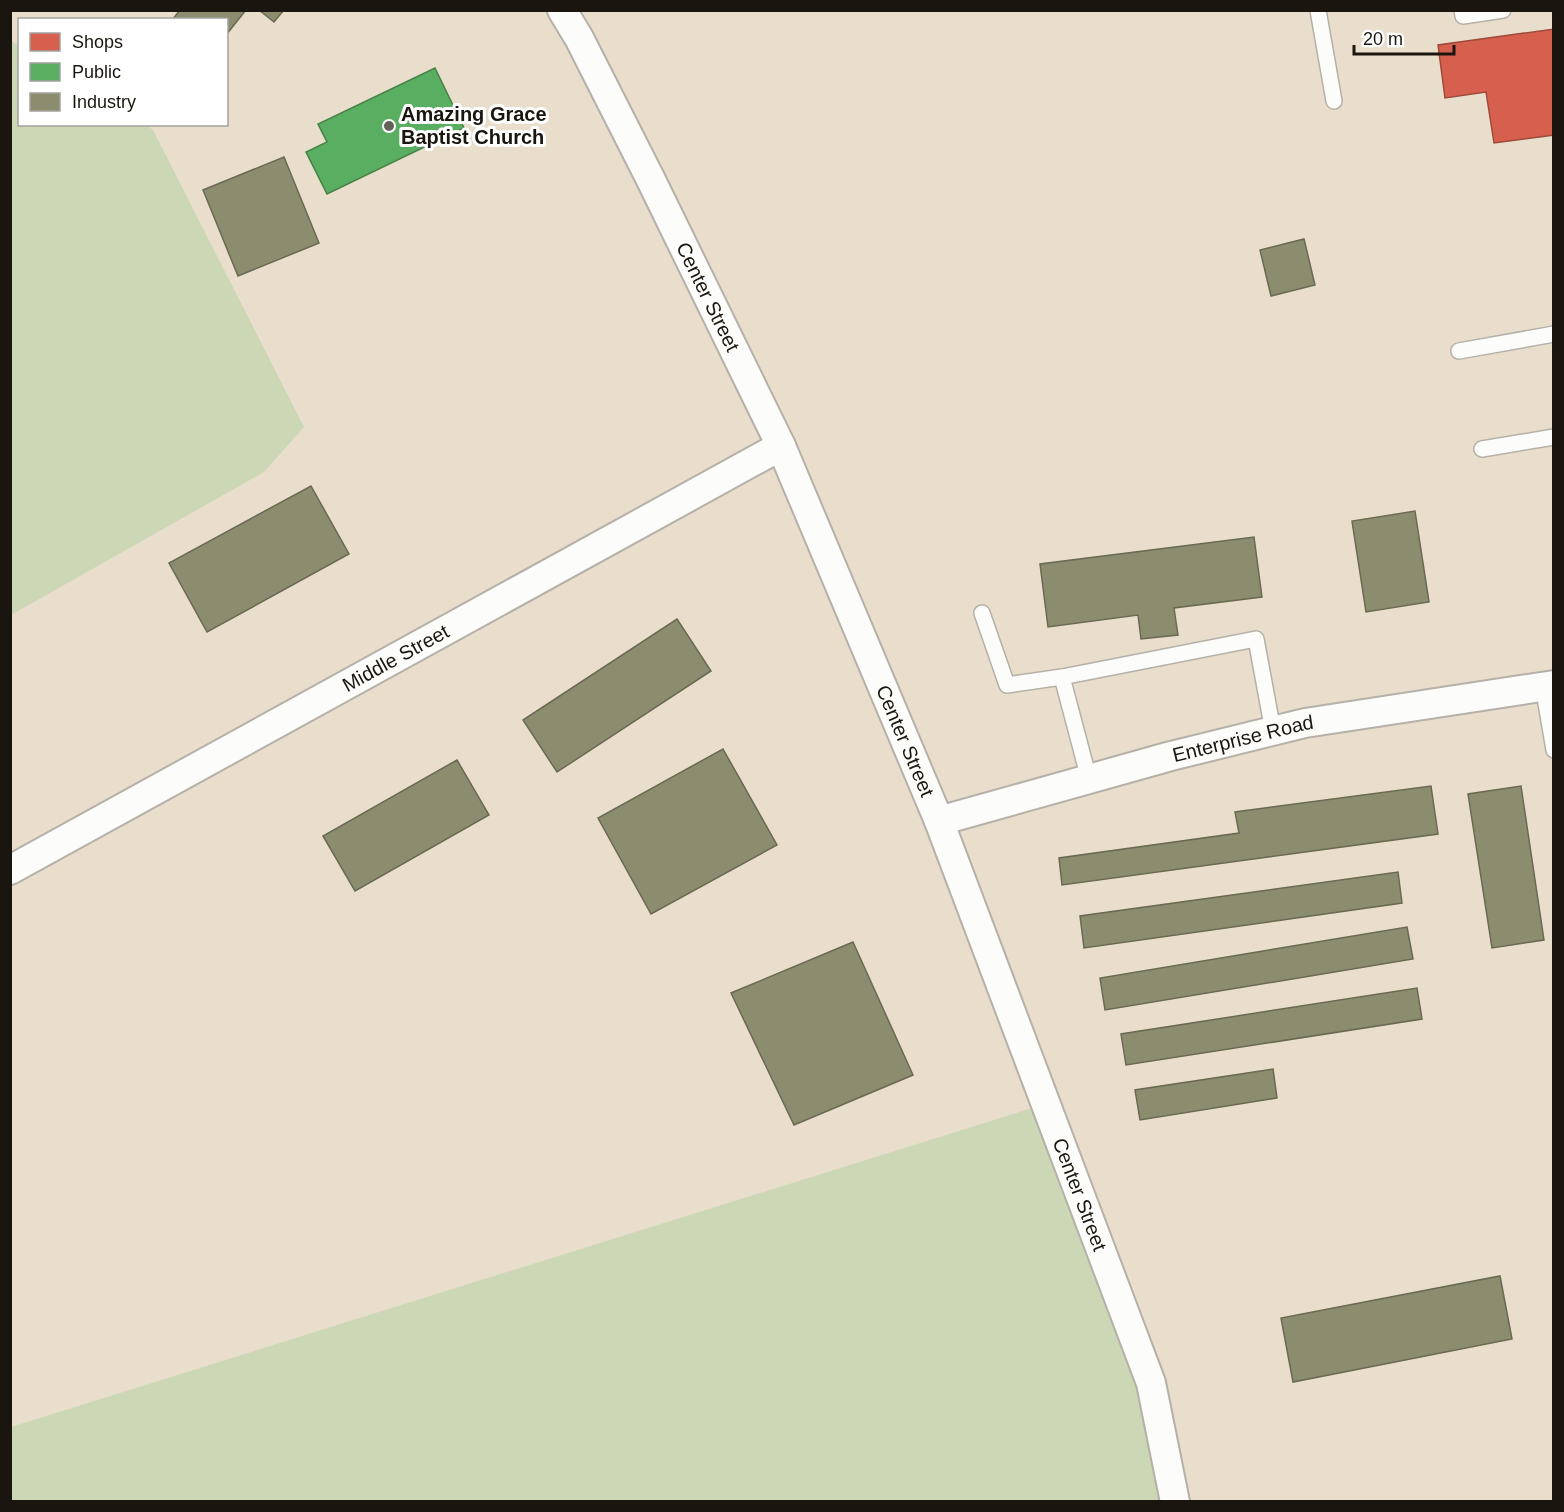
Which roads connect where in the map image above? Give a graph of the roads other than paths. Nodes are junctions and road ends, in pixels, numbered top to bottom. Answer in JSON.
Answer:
{"nodes":[{"id":1,"x":561,"y":10,"type":"edge"},
{"id":2,"x":1318,"y":10,"type":"edge"},
{"id":3,"x":1462,"y":10,"type":"edge"},
{"id":4,"x":1503,"y":10,"type":"edge"},
{"id":5,"x":1334,"y":101,"type":"dead end"},
{"id":6,"x":1554,"y":334,"type":"edge"},
{"id":7,"x":1459,"y":351,"type":"dead end"},
{"id":8,"x":1554,"y":437,"type":"edge"},
{"id":9,"x":781,"y":446,"type":"junction"},
{"id":10,"x":1482,"y":449,"type":"dead end"},
{"id":11,"x":982,"y":613,"type":"dead end"},
{"id":12,"x":1062,"y":677,"type":"junction"},
{"id":13,"x":1549,"y":686,"type":"edge"},
{"id":14,"x":1273,"y":731,"type":"junction"},
{"id":15,"x":1554,"y":750,"type":"edge"},
{"id":16,"x":1089,"y":778,"type":"junction"},
{"id":17,"x":939,"y":821,"type":"junction"},
{"id":18,"x":10,"y":870,"type":"edge"},
{"id":19,"x":1175,"y":1502,"type":"edge"}],
"edges":[{"from":1,"to":9,"type":"street","name":"Center Street"},
{"from":2,"to":5,"type":"lane"},
{"from":3,"to":4,"type":"lane"},
{"from":6,"to":7,"type":"lane"},
{"from":8,"to":10,"type":"lane"},
{"from":9,"to":17,"type":"street","name":"Center Street"},
{"from":9,"to":18,"type":"street","name":"Middle Street"},
{"from":11,"to":12,"type":"lane"},
{"from":12,"to":14,"type":"lane"},
{"from":12,"to":16,"type":"lane"},
{"from":13,"to":14,"type":"street","name":"Enterprise Road"},
{"from":13,"to":15,"type":"lane"},
{"from":14,"to":16,"type":"street","name":"Enterprise Road"},
{"from":16,"to":17,"type":"street","name":"Enterprise Road"},
{"from":17,"to":19,"type":"street","name":"Center Street"}]}
